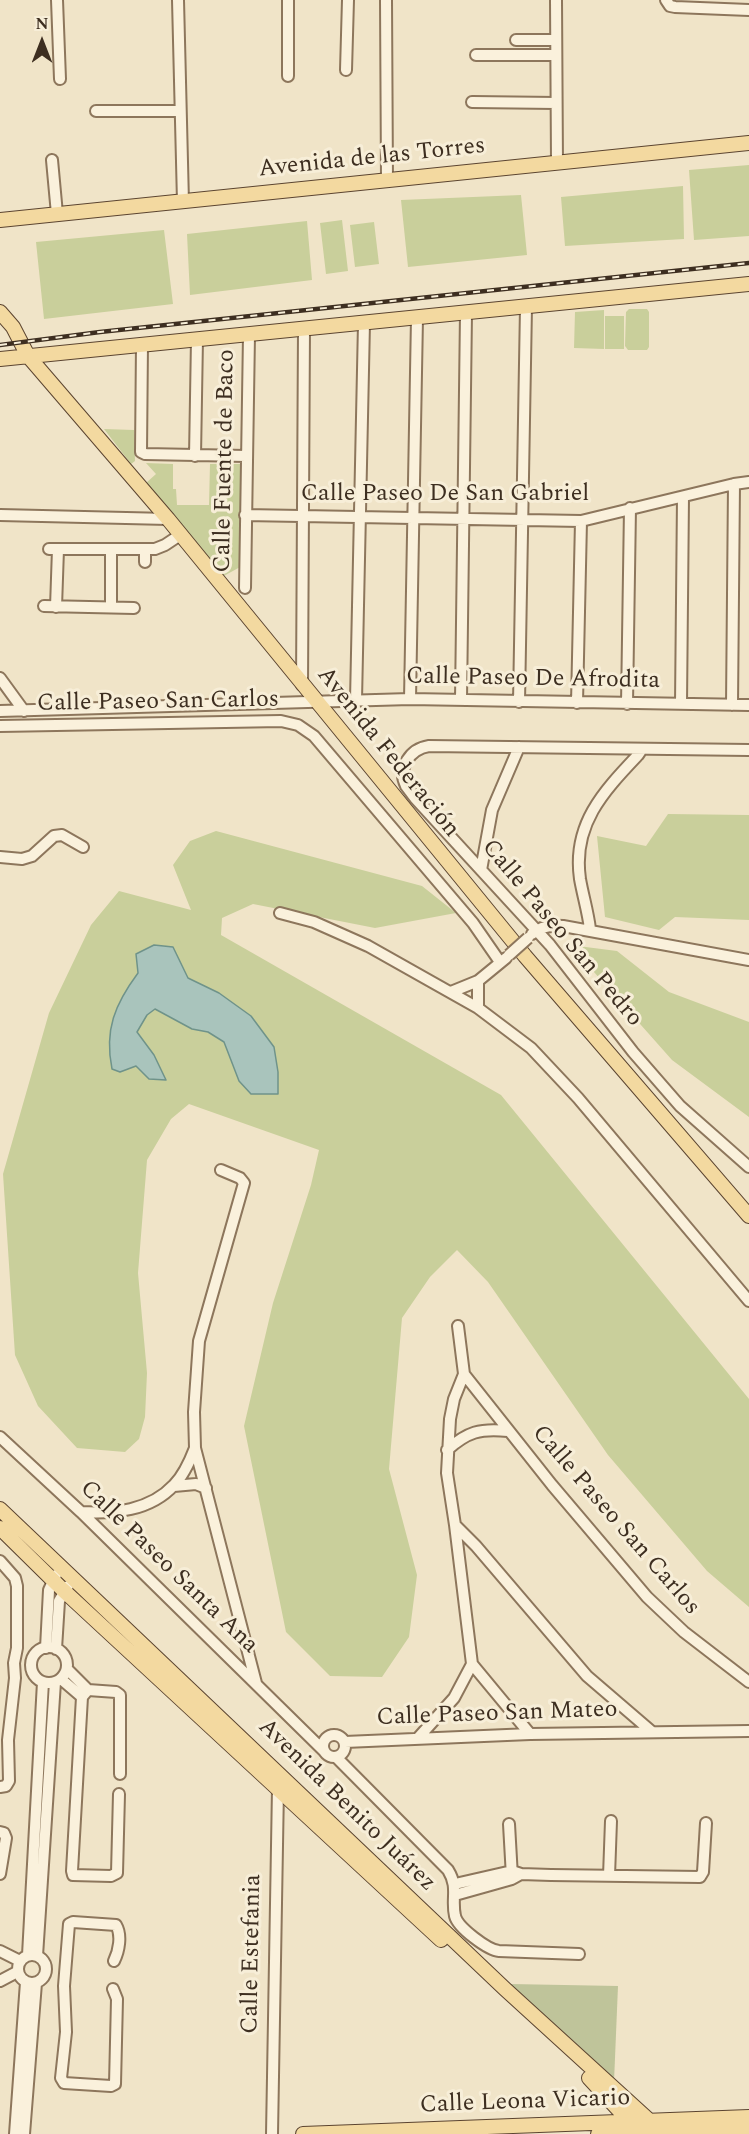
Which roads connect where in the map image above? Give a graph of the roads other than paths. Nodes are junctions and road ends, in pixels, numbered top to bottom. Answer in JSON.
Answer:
{"nodes":[{"id":1,"x":57,"y":0,"type":"edge"},
{"id":2,"x":178,"y":0,"type":"edge"},
{"id":3,"x":288,"y":0,"type":"edge"},
{"id":4,"x":348,"y":0,"type":"edge"},
{"id":5,"x":386,"y":0,"type":"edge"},
{"id":6,"x":556,"y":0,"type":"edge"},
{"id":7,"x":667,"y":2,"type":"edge"},
{"id":8,"x":724,"y":4,"type":"edge"},
{"id":9,"x":749,"y":10,"type":"edge"},
{"id":10,"x":516,"y":40,"type":"dead end"},
{"id":11,"x":556,"y":40,"type":"junction"},
{"id":12,"x":476,"y":54,"type":"dead end"},
{"id":13,"x":556,"y":55,"type":"junction"},
{"id":14,"x":346,"y":70,"type":"dead end"},
{"id":15,"x":288,"y":76,"type":"dead end"},
{"id":16,"x":60,"y":79,"type":"dead end"},
{"id":17,"x":472,"y":102,"type":"dead end"},
{"id":18,"x":556,"y":102,"type":"junction"},
{"id":19,"x":96,"y":111,"type":"dead end"},
{"id":20,"x":180,"y":111,"type":"junction"},
{"id":21,"x":749,"y":143,"type":"edge"},
{"id":22,"x":52,"y":160,"type":"dead end"},
{"id":23,"x":557,"y":163,"type":"junction"},
{"id":24,"x":387,"y":181,"type":"junction"},
{"id":25,"x":183,"y":202,"type":"junction"},
{"id":26,"x":57,"y":214,"type":"junction"},
{"id":27,"x":0,"y":220,"type":"edge"},
{"id":28,"x":749,"y":284,"type":"edge"},
{"id":29,"x":526,"y":307,"type":"junction"},
{"id":30,"x":0,"y":312,"type":"edge"},
{"id":31,"x":466,"y":313,"type":"junction"},
{"id":32,"x":417,"y":318,"type":"junction"},
{"id":33,"x":364,"y":323,"type":"junction"},
{"id":34,"x":304,"y":329,"type":"junction"},
{"id":35,"x":249,"y":335,"type":"junction"},
{"id":36,"x":197,"y":339,"type":"junction"},
{"id":37,"x":142,"y":344,"type":"junction"},
{"id":38,"x":28,"y":356,"type":"junction"},
{"id":39,"x":0,"y":359,"type":"edge"},
{"id":40,"x":195,"y":456,"type":"junction"},
{"id":41,"x":246,"y":456,"type":"junction"},
{"id":42,"x":749,"y":482,"type":"edge"},
{"id":43,"x":734,"y":483,"type":"junction"},
{"id":44,"x":683,"y":497,"type":"junction"},
{"id":45,"x":630,"y":508,"type":"junction"},
{"id":46,"x":0,"y":514,"type":"edge"},
{"id":47,"x":245,"y":515,"type":"junction"},
{"id":48,"x":303,"y":516,"type":"junction"},
{"id":49,"x":359,"y":518,"type":"junction"},
{"id":50,"x":168,"y":519,"type":"junction"},
{"id":51,"x":412,"y":519,"type":"junction"},
{"id":52,"x":465,"y":519,"type":"junction"},
{"id":53,"x":522,"y":520,"type":"junction"},
{"id":54,"x":581,"y":521,"type":"junction"},
{"id":55,"x":180,"y":535,"type":"junction"},
{"id":56,"x":111,"y":549,"type":"junction"},
{"id":57,"x":145,"y":550,"type":"junction"},
{"id":58,"x":145,"y":562,"type":"dead end"},
{"id":59,"x":245,"y":588,"type":"dead end"},
{"id":60,"x":44,"y":606,"type":"dead end"},
{"id":61,"x":56,"y":607,"type":"junction"},
{"id":62,"x":111,"y":608,"type":"junction"},
{"id":63,"x":134,"y":608,"type":"dead end"},
{"id":64,"x":0,"y":678,"type":"edge"},
{"id":65,"x":302,"y":685,"type":"junction"},
{"id":66,"x":410,"y":699,"type":"junction"},
{"id":67,"x":461,"y":699,"type":"junction"},
{"id":68,"x":356,"y":700,"type":"junction"},
{"id":69,"x":315,"y":701,"type":"junction"},
{"id":70,"x":519,"y":702,"type":"junction"},
{"id":71,"x":577,"y":703,"type":"junction"},
{"id":72,"x":627,"y":704,"type":"junction"},
{"id":73,"x":681,"y":704,"type":"junction"},
{"id":74,"x":732,"y":705,"type":"junction"},
{"id":75,"x":749,"y":705,"type":"edge"},
{"id":76,"x":0,"y":711,"type":"edge"},
{"id":77,"x":24,"y":711,"type":"junction"},
{"id":78,"x":0,"y":726,"type":"edge"},
{"id":79,"x":519,"y":747,"type":"junction"},
{"id":80,"x":642,"y":749,"type":"junction"},
{"id":81,"x":749,"y":750,"type":"edge"},
{"id":82,"x":83,"y":847,"type":"dead end"},
{"id":83,"x":0,"y":858,"type":"edge"},
{"id":84,"x":481,"y":870,"type":"junction"},
{"id":85,"x":280,"y":913,"type":"dead end"},
{"id":86,"x":536,"y":930,"type":"junction"},
{"id":87,"x":590,"y":930,"type":"junction"},
{"id":88,"x":504,"y":958,"type":"junction"},
{"id":89,"x":749,"y":960,"type":"edge"},
{"id":90,"x":478,"y":981,"type":"junction"},
{"id":91,"x":451,"y":992,"type":"junction"},
{"id":92,"x":478,"y":1008,"type":"junction"},
{"id":93,"x":749,"y":1167,"type":"edge"},
{"id":94,"x":221,"y":1170,"type":"dead end"},
{"id":95,"x":749,"y":1216,"type":"edge"},
{"id":96,"x":749,"y":1301,"type":"edge"},
{"id":97,"x":458,"y":1326,"type":"dead end"},
{"id":98,"x":464,"y":1374,"type":"junction"},
{"id":99,"x":508,"y":1431,"type":"junction"},
{"id":100,"x":2,"y":1438,"type":"edge"},
{"id":101,"x":195,"y":1448,"type":"junction"},
{"id":102,"x":447,"y":1450,"type":"junction"},
{"id":103,"x":174,"y":1486,"type":"junction"},
{"id":104,"x":206,"y":1488,"type":"junction"},
{"id":105,"x":0,"y":1509,"type":"edge"},
{"id":106,"x":81,"y":1512,"type":"junction"},
{"id":107,"x":456,"y":1525,"type":"junction"},
{"id":108,"x":0,"y":1528,"type":"edge"},
{"id":109,"x":0,"y":1562,"type":"edge"},
{"id":110,"x":57,"y":1573,"type":"junction"},
{"id":111,"x":73,"y":1579,"type":"junction"},
{"id":112,"x":63,"y":1590,"type":"junction"},
{"id":113,"x":16,"y":1648,"type":"junction"},
{"id":114,"x":51,"y":1648,"type":"junction"},
{"id":115,"x":34,"y":1656,"type":"junction"},
{"id":116,"x":472,"y":1664,"type":"junction"},
{"id":117,"x":67,"y":1669,"type":"junction"},
{"id":118,"x":32,"y":1671,"type":"junction"},
{"id":119,"x":15,"y":1678,"type":"junction"},
{"id":120,"x":58,"y":1680,"type":"junction"},
{"id":121,"x":43,"y":1682,"type":"junction"},
{"id":122,"x":749,"y":1682,"type":"edge"},
{"id":123,"x":256,"y":1683,"type":"junction"},
{"id":124,"x":85,"y":1693,"type":"junction"},
{"id":125,"x":302,"y":1727,"type":"junction"},
{"id":126,"x":651,"y":1731,"type":"junction"},
{"id":127,"x":749,"y":1731,"type":"edge"},
{"id":128,"x":530,"y":1734,"type":"junction"},
{"id":129,"x":328,"y":1737,"type":"junction"},
{"id":130,"x":418,"y":1738,"type":"junction"},
{"id":131,"x":4,"y":1739,"type":"edge"},
{"id":132,"x":345,"y":1742,"type":"junction"},
{"id":133,"x":324,"y":1751,"type":"junction"},
{"id":134,"x":336,"y":1757,"type":"junction"},
{"id":135,"x":120,"y":1774,"type":"dead end"},
{"id":136,"x":281,"y":1783,"type":"junction"},
{"id":137,"x":0,"y":1786,"type":"edge"},
{"id":138,"x":119,"y":1794,"type":"dead end"},
{"id":139,"x":611,"y":1821,"type":"dead end"},
{"id":140,"x":706,"y":1823,"type":"dead end"},
{"id":141,"x":509,"y":1824,"type":"dead end"},
{"id":142,"x":0,"y":1832,"type":"edge"},
{"id":143,"x":0,"y":1874,"type":"edge"},
{"id":144,"x":515,"y":1875,"type":"junction"},
{"id":145,"x":609,"y":1876,"type":"junction"},
{"id":146,"x":455,"y":1889,"type":"junction"},
{"id":147,"x":0,"y":1951,"type":"edge"},
{"id":148,"x":579,"y":1954,"type":"dead end"},
{"id":149,"x":66,"y":1955,"type":"junction"},
{"id":150,"x":114,"y":1961,"type":"dead end"},
{"id":151,"x":32,"y":1963,"type":"junction"},
{"id":152,"x":0,"y":1981,"type":"edge"},
{"id":153,"x":31,"y":1982,"type":"junction"},
{"id":154,"x":64,"y":1986,"type":"junction"},
{"id":155,"x":113,"y":1989,"type":"dead end"},
{"id":156,"x":749,"y":2118,"type":"edge"},
{"id":157,"x":672,"y":2120,"type":"junction"},
{"id":158,"x":630,"y":2121,"type":"junction"},
{"id":159,"x":749,"y":2128,"type":"edge"},
{"id":160,"x":645,"y":2129,"type":"edge"},
{"id":161,"x":661,"y":2133,"type":"edge"},
{"id":162,"x":15,"y":2134,"type":"edge"},
{"id":163,"x":24,"y":2134,"type":"edge"},
{"id":164,"x":272,"y":2134,"type":"edge"},
{"id":165,"x":303,"y":2134,"type":"edge"},
{"id":166,"x":330,"y":2134,"type":"edge"},
{"id":167,"x":598,"y":2134,"type":"edge"},
{"id":168,"x":619,"y":2134,"type":"edge"}],
"edges":[{"from":1,"to":16,"type":"street"},
{"from":2,"to":20,"type":"street"},
{"from":3,"to":15,"type":"street"},
{"from":4,"to":14,"type":"street"},
{"from":5,"to":24,"type":"street"},
{"from":6,"to":11,"type":"street"},
{"from":7,"to":8,"type":"street"},
{"from":8,"to":9,"type":"street"},
{"from":10,"to":11,"type":"street"},
{"from":11,"to":13,"type":"street"},
{"from":12,"to":13,"type":"street"},
{"from":13,"to":18,"type":"street"},
{"from":17,"to":18,"type":"street"},
{"from":18,"to":23,"type":"street"},
{"from":19,"to":20,"type":"street"},
{"from":20,"to":25,"type":"street"},
{"from":21,"to":23,"type":"main road","name":"Avenida de las Torres"},
{"from":22,"to":26,"type":"street"},
{"from":23,"to":24,"type":"main road","name":"Avenida de las Torres"},
{"from":24,"to":25,"type":"main road","name":"Avenida de las Torres"},
{"from":25,"to":26,"type":"main road","name":"Avenida de las Torres"},
{"from":26,"to":27,"type":"main road","name":"Avenida de las Torres"},
{"from":28,"to":29,"type":"main road"},
{"from":29,"to":31,"type":"main road"},
{"from":29,"to":53,"type":"street"},
{"from":30,"to":38,"type":"main road","name":"Avenida Federación"},
{"from":31,"to":32,"type":"main road"},
{"from":31,"to":52,"type":"street"},
{"from":32,"to":33,"type":"main road"},
{"from":32,"to":51,"type":"street"},
{"from":33,"to":34,"type":"main road"},
{"from":33,"to":49,"type":"street"},
{"from":34,"to":35,"type":"main road"},
{"from":34,"to":48,"type":"street"},
{"from":35,"to":36,"type":"main road"},
{"from":35,"to":41,"type":"street","name":"Calle Fuente de Baco"},
{"from":36,"to":37,"type":"main road"},
{"from":36,"to":40,"type":"street"},
{"from":37,"to":38,"type":"main road"},
{"from":37,"to":40,"type":"street"},
{"from":38,"to":39,"type":"main road"},
{"from":38,"to":50,"type":"main road","name":"Avenida Federación"},
{"from":40,"to":41,"type":"street"},
{"from":41,"to":47,"type":"street","name":"Calle Fuente de Baco"},
{"from":42,"to":43,"type":"street","name":"Calle Paseo De San Gabriel"},
{"from":43,"to":44,"type":"street","name":"Calle Paseo De San Gabriel"},
{"from":43,"to":74,"type":"street"},
{"from":44,"to":45,"type":"street","name":"Calle Paseo De San Gabriel"},
{"from":44,"to":73,"type":"street"},
{"from":45,"to":54,"type":"street","name":"Calle Paseo De San Gabriel"},
{"from":45,"to":72,"type":"street"},
{"from":46,"to":50,"type":"street"},
{"from":47,"to":48,"type":"street","name":"Calle Paseo De San Gabriel"},
{"from":47,"to":59,"type":"street","name":"Calle Fuente de Baco"},
{"from":48,"to":49,"type":"street","name":"Calle Paseo De San Gabriel"},
{"from":48,"to":65,"type":"street"},
{"from":49,"to":51,"type":"street","name":"Calle Paseo De San Gabriel"},
{"from":49,"to":68,"type":"street"},
{"from":50,"to":55,"type":"main road","name":"Avenida Federación"},
{"from":51,"to":52,"type":"street","name":"Calle Paseo De San Gabriel"},
{"from":51,"to":66,"type":"street"},
{"from":52,"to":53,"type":"street","name":"Calle Paseo De San Gabriel"},
{"from":52,"to":67,"type":"street"},
{"from":53,"to":54,"type":"street","name":"Calle Paseo De San Gabriel"},
{"from":53,"to":70,"type":"street"},
{"from":54,"to":71,"type":"street"},
{"from":55,"to":57,"type":"street"},
{"from":55,"to":65,"type":"main road","name":"Avenida Federación"},
{"from":56,"to":57,"type":"street"},
{"from":56,"to":61,"type":"street"},
{"from":56,"to":62,"type":"street"},
{"from":57,"to":58,"type":"street"},
{"from":60,"to":61,"type":"street"},
{"from":61,"to":62,"type":"street"},
{"from":62,"to":63,"type":"street"},
{"from":64,"to":77,"type":"street"},
{"from":65,"to":69,"type":"main road","name":"Avenida Federación"},
{"from":66,"to":67,"type":"street","name":"Calle Paseo De Afrodita"},
{"from":66,"to":68,"type":"street","name":"Calle Paseo De Afrodita"},
{"from":67,"to":70,"type":"street","name":"Calle Paseo De Afrodita"},
{"from":68,"to":69,"type":"street","name":"Calle Paseo De Afrodita"},
{"from":69,"to":77,"type":"street","name":"Calle Paseo De Afrodita"},
{"from":69,"to":95,"type":"main road","name":"Avenida Federación"},
{"from":70,"to":71,"type":"street","name":"Calle Paseo De Afrodita"},
{"from":71,"to":72,"type":"street","name":"Calle Paseo De Afrodita"},
{"from":72,"to":73,"type":"street","name":"Calle Paseo De Afrodita"},
{"from":73,"to":74,"type":"street","name":"Calle Paseo De Afrodita"},
{"from":74,"to":75,"type":"street","name":"Calle Paseo De Afrodita"},
{"from":76,"to":77,"type":"street","name":"Calle Paseo De Afrodita"},
{"from":78,"to":88,"type":"street","name":"Calle Paseo San Carlos"},
{"from":79,"to":80,"type":"street","name":"Calle Paseo San Pedro"},
{"from":79,"to":84,"type":"street"},
{"from":79,"to":84,"type":"street","name":"Calle Paseo San Pedro"},
{"from":80,"to":81,"type":"street","name":"Calle Paseo San Pedro"},
{"from":80,"to":87,"type":"street"},
{"from":82,"to":83,"type":"street"},
{"from":84,"to":86,"type":"street","name":"Calle Paseo San Pedro"},
{"from":85,"to":91,"type":"street"},
{"from":86,"to":87,"type":"street"},
{"from":86,"to":88,"type":"street","bridge":true},
{"from":86,"to":93,"type":"street","name":"Calle Paseo San Pedro"},
{"from":87,"to":89,"type":"street"},
{"from":88,"to":90,"type":"street"},
{"from":90,"to":91,"type":"street"},
{"from":90,"to":92,"type":"street"},
{"from":91,"to":92,"type":"street"},
{"from":92,"to":96,"type":"street"},
{"from":94,"to":101,"type":"street"},
{"from":97,"to":98,"type":"street"},
{"from":98,"to":99,"type":"street","name":"Calle Paseo San Carlos"},
{"from":98,"to":102,"type":"street"},
{"from":99,"to":102,"type":"street"},
{"from":99,"to":122,"type":"street","name":"Calle Paseo San Carlos"},
{"from":100,"to":106,"type":"street","name":"Calle Paseo Santa Ana"},
{"from":101,"to":103,"type":"street"},
{"from":101,"to":104,"type":"street"},
{"from":102,"to":107,"type":"street"},
{"from":103,"to":104,"type":"street"},
{"from":103,"to":106,"type":"street"},
{"from":104,"to":123,"type":"street"},
{"from":105,"to":110,"type":"main road","name":"Avenida Benito Juárez"},
{"from":106,"to":123,"type":"street","name":"Calle Paseo Santa Ana"},
{"from":107,"to":116,"type":"street"},
{"from":107,"to":126,"type":"street","name":"Calle Paseo San Mateo"},
{"from":108,"to":110,"type":"main road","name":"Avenida Benito Juárez"},
{"from":109,"to":113,"type":"street"},
{"from":110,"to":111,"type":"main road","name":"Avenida Benito Juárez"},
{"from":110,"to":112,"type":"main road","name":"Avenida Benito Juárez"},
{"from":110,"to":114,"type":"street"},
{"from":111,"to":112,"type":"street"},
{"from":111,"to":136,"type":"main road","name":"Avenida Benito Juárez"},
{"from":112,"to":114,"type":"street"},
{"from":112,"to":136,"type":"main road","name":"Avenida Benito Juárez"},
{"from":113,"to":115,"type":"street"},
{"from":113,"to":119,"type":"street"},
{"from":114,"to":115,"type":"street"},
{"from":114,"to":117,"type":"street"},
{"from":115,"to":118,"type":"street"},
{"from":116,"to":128,"type":"street"},
{"from":116,"to":130,"type":"street"},
{"from":117,"to":120,"type":"street"},
{"from":117,"to":124,"type":"street"},
{"from":118,"to":119,"type":"street"},
{"from":118,"to":121,"type":"street"},
{"from":119,"to":131,"type":"street"},
{"from":120,"to":121,"type":"street"},
{"from":120,"to":124,"type":"street"},
{"from":120,"to":151,"type":"street"},
{"from":121,"to":151,"type":"street"},
{"from":123,"to":125,"type":"street","name":"Calle Paseo Santa Ana"},
{"from":124,"to":135,"type":"street"},
{"from":124,"to":138,"type":"street"},
{"from":125,"to":129,"type":"street","name":"Calle Paseo Santa Ana"},
{"from":125,"to":133,"type":"street","name":"Calle Paseo Santa Ana"},
{"from":126,"to":127,"type":"street","name":"Calle Paseo San Mateo"},
{"from":126,"to":128,"type":"street","name":"Calle Paseo San Mateo"},
{"from":128,"to":130,"type":"street","name":"Calle Paseo San Mateo"},
{"from":129,"to":132,"type":"street"},
{"from":129,"to":133,"type":"street"},
{"from":130,"to":132,"type":"street","name":"Calle Paseo San Mateo"},
{"from":131,"to":137,"type":"street"},
{"from":132,"to":134,"type":"street"},
{"from":133,"to":134,"type":"street"},
{"from":134,"to":146,"type":"street"},
{"from":136,"to":158,"type":"main road","name":"Avenida Benito Juárez"},
{"from":136,"to":160,"type":"main road","name":"Avenida Benito Juárez"},
{"from":136,"to":164,"type":"street","name":"Calle Estefania"},
{"from":139,"to":145,"type":"street"},
{"from":140,"to":145,"type":"street"},
{"from":141,"to":144,"type":"street"},
{"from":142,"to":143,"type":"street"},
{"from":144,"to":145,"type":"street"},
{"from":144,"to":146,"type":"street"},
{"from":146,"to":148,"type":"street"},
{"from":147,"to":151,"type":"street"},
{"from":149,"to":150,"type":"street"},
{"from":149,"to":151,"type":"street"},
{"from":149,"to":154,"type":"street"},
{"from":151,"to":152,"type":"street"},
{"from":151,"to":153,"type":"street"},
{"from":151,"to":153,"type":"street"},
{"from":151,"to":154,"type":"street"},
{"from":153,"to":162,"type":"street"},
{"from":153,"to":163,"type":"street"},
{"from":154,"to":155,"type":"street"},
{"from":156,"to":157,"type":"main road","name":"Calle Leona Vicario"},
{"from":157,"to":160,"type":"main road","name":"Calle Leona Vicario"},
{"from":157,"to":161,"type":"main road"},
{"from":158,"to":160,"type":"main road","name":"Avenida Benito Juárez"},
{"from":158,"to":166,"type":"main road","name":"Calle Leona Vicario"},
{"from":159,"to":161,"type":"main road","name":"Calle Leona Vicario"},
{"from":160,"to":161,"type":"main road","name":"Avenida Benito Juárez"},
{"from":160,"to":168,"type":"main road","name":"Calle Leona Vicario"},
{"from":165,"to":166,"type":"main road","name":"Calle Leona Vicario"},
{"from":167,"to":168,"type":"main road","name":"Calle Leona Vicario"}]}
